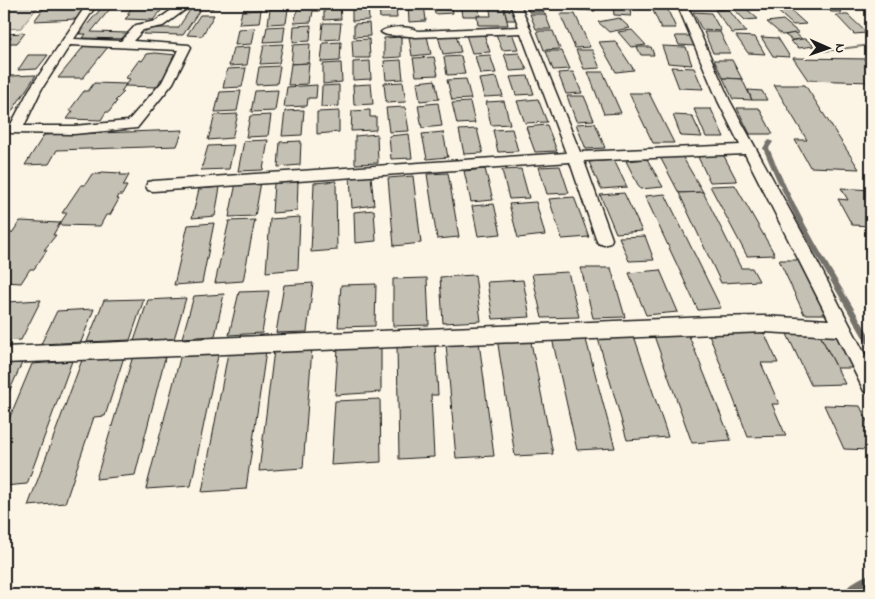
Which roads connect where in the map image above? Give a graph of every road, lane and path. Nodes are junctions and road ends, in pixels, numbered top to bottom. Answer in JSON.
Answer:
{"nodes":[{"id":1,"x":92,"y":4,"type":"edge"},
{"id":2,"x":188,"y":4,"type":"edge"},
{"id":3,"x":515,"y":4,"type":"edge"},
{"id":4,"x":682,"y":4,"type":"edge"},
{"id":5,"x":524,"y":30,"type":"junction"},
{"id":6,"x":386,"y":32,"type":"dead end"},
{"id":7,"x":67,"y":42,"type":"junction"},
{"id":8,"x":124,"y":44,"type":"junction"},
{"id":9,"x":749,"y":149,"type":"junction"},
{"id":10,"x":575,"y":157,"type":"junction"},
{"id":11,"x":153,"y":186,"type":"dead end"},
{"id":12,"x":604,"y":239,"type":"dead end"},
{"id":13,"x":841,"y":328,"type":"junction"},
{"id":14,"x":4,"y":355,"type":"edge"},
{"id":15,"x":871,"y":385,"type":"edge"}],
"edges":[{"from":1,"to":7,"type":"street"},
{"from":2,"to":8,"type":"street"},
{"from":3,"to":5,"type":"street"},
{"from":4,"to":9,"type":"street"},
{"from":5,"to":6,"type":"street"},
{"from":5,"to":10,"type":"street"},
{"from":7,"to":8,"type":"street"},
{"from":7,"to":8,"type":"street"},
{"from":9,"to":10,"type":"street"},
{"from":9,"to":13,"type":"street"},
{"from":10,"to":11,"type":"street"},
{"from":10,"to":12,"type":"street"},
{"from":13,"to":14,"type":"street"},
{"from":13,"to":15,"type":"street"}]}
